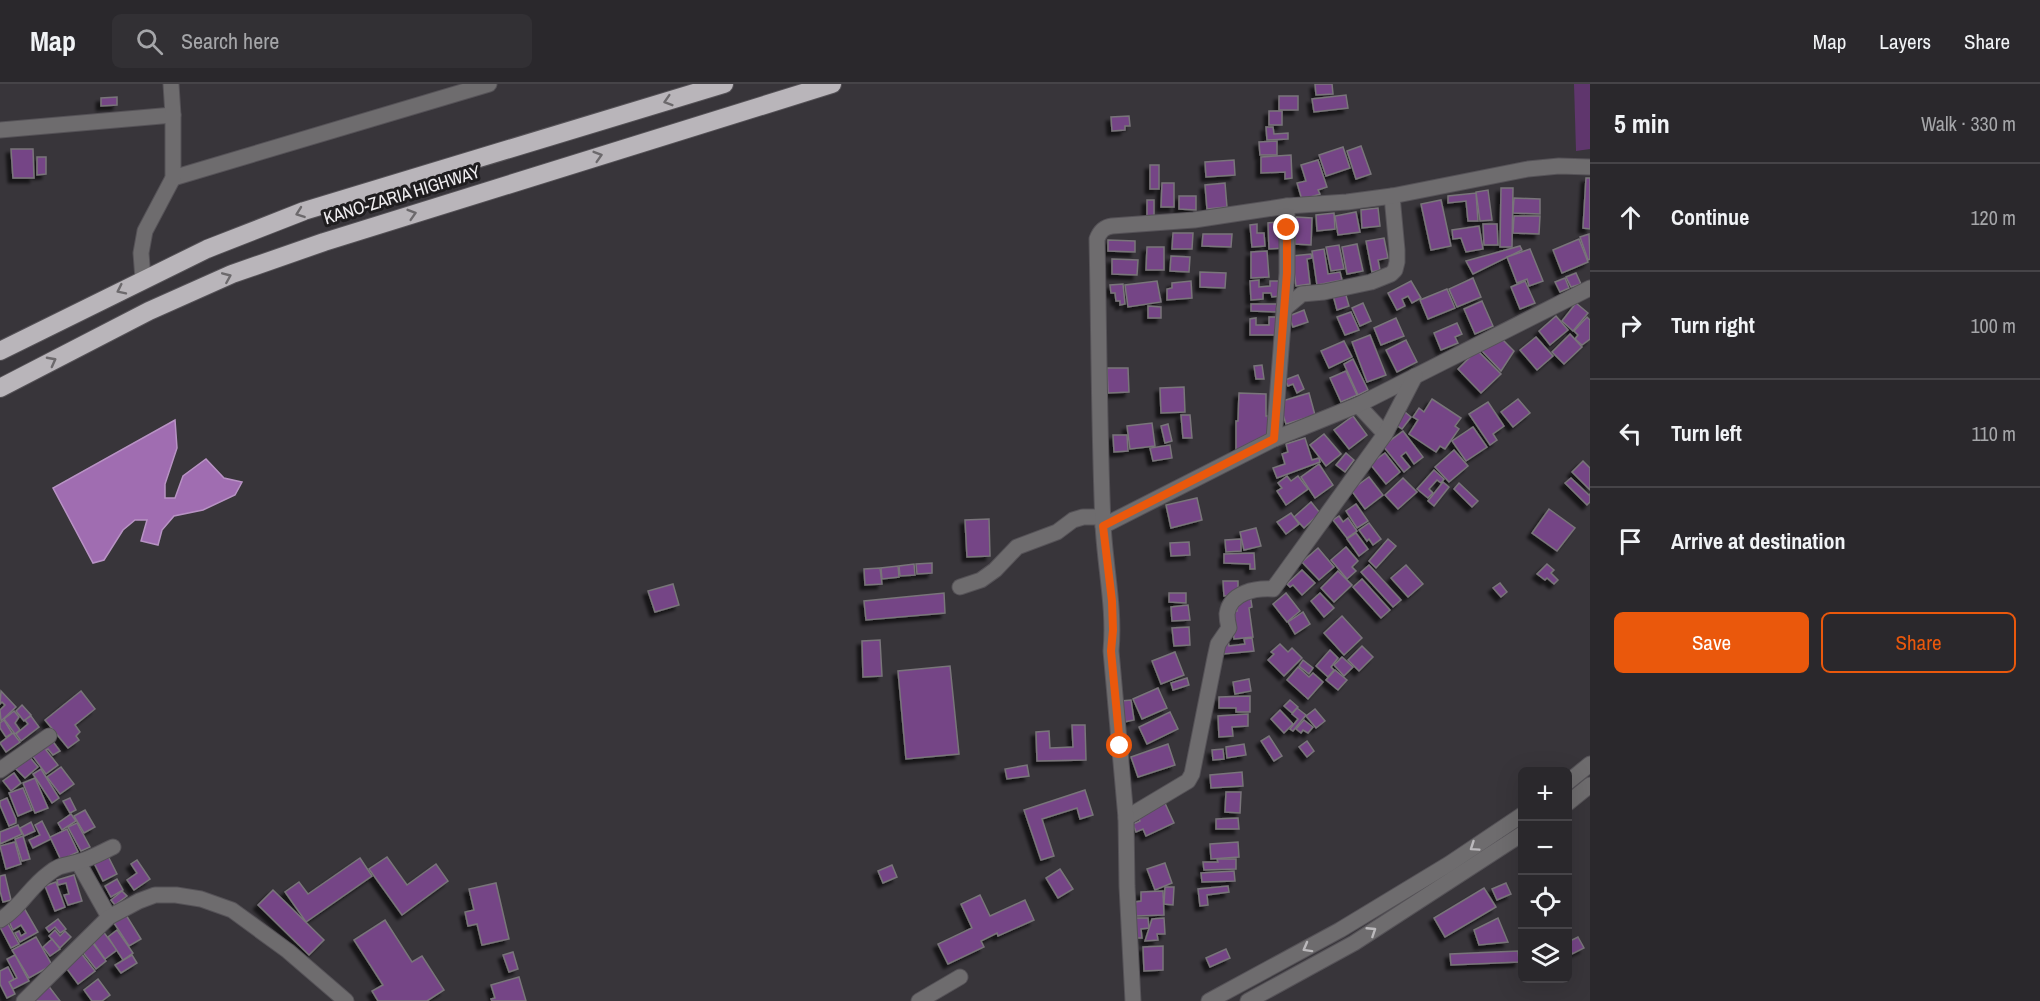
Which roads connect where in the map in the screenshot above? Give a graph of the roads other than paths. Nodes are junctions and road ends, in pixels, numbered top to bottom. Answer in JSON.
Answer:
{"nodes":[{"id":1,"x":171,"y":84,"type":"edge"},
{"id":2,"x":489,"y":84,"type":"edge"},
{"id":3,"x":724,"y":84,"type":"edge"},
{"id":4,"x":832,"y":84,"type":"edge"},
{"id":5,"x":173,"y":115,"type":"junction"},
{"id":6,"x":0,"y":130,"type":"edge"},
{"id":7,"x":1590,"y":167,"type":"edge"},
{"id":8,"x":172,"y":178,"type":"junction"},
{"id":9,"x":1392,"y":196,"type":"junction"},
{"id":10,"x":1287,"y":206,"type":"junction"},
{"id":11,"x":143,"y":279,"type":"junction"},
{"id":12,"x":1590,"y":288,"type":"edge"},
{"id":13,"x":1284,"y":309,"type":"junction"},
{"id":14,"x":0,"y":351,"type":"edge"},
{"id":15,"x":1415,"y":376,"type":"junction"},
{"id":16,"x":0,"y":388,"type":"edge"},
{"id":17,"x":1358,"y":405,"type":"junction"},
{"id":18,"x":1385,"y":434,"type":"junction"},
{"id":19,"x":1274,"y":439,"type":"junction"},
{"id":20,"x":1103,"y":522,"type":"junction"},
{"id":21,"x":960,"y":587,"type":"dead end"},
{"id":22,"x":49,"y":736,"type":"dead end"},
{"id":23,"x":1590,"y":764,"type":"edge"},
{"id":24,"x":0,"y":770,"type":"edge"},
{"id":25,"x":1572,"y":779,"type":"edge"},
{"id":26,"x":1590,"y":785,"type":"edge"},
{"id":27,"x":1572,"y":800,"type":"edge"},
{"id":28,"x":1518,"y":817,"type":"edge"},
{"id":29,"x":1126,"y":818,"type":"junction"},
{"id":30,"x":1518,"y":837,"type":"edge"},
{"id":31,"x":113,"y":847,"type":"dead end"},
{"id":32,"x":78,"y":862,"type":"junction"},
{"id":33,"x":109,"y":918,"type":"junction"},
{"id":34,"x":0,"y":920,"type":"edge"},
{"id":35,"x":960,"y":977,"type":"dead end"},
{"id":36,"x":24,"y":1001,"type":"edge"},
{"id":37,"x":346,"y":1001,"type":"edge"},
{"id":38,"x":919,"y":1001,"type":"edge"},
{"id":39,"x":1133,"y":1001,"type":"edge"},
{"id":40,"x":1209,"y":1001,"type":"edge"},
{"id":41,"x":1248,"y":1001,"type":"edge"}],
"edges":[{"from":1,"to":5,"type":"street"},
{"from":2,"to":8,"type":"street"},
{"from":3,"to":11,"type":"highway","name":"KANO-ZARIA HIGHWAY","one_way":true},
{"from":16,"to":4,"type":"highway","name":"KANO-ZARIA HIGHWAY","one_way":true},
{"from":5,"to":6,"type":"street"},
{"from":5,"to":8,"type":"street"},
{"from":7,"to":9,"type":"street"},
{"from":8,"to":11,"type":"street"},
{"from":9,"to":10,"type":"street"},
{"from":9,"to":13,"type":"street"},
{"from":10,"to":13,"type":"street"},
{"from":10,"to":20,"type":"street"},
{"from":11,"to":14,"type":"highway","name":"KANO-ZARIA HIGHWAY","one_way":true},
{"from":12,"to":15,"type":"street"},
{"from":13,"to":19,"type":"street"},
{"from":15,"to":17,"type":"street"},
{"from":15,"to":18,"type":"street"},
{"from":17,"to":18,"type":"street"},
{"from":17,"to":19,"type":"street"},
{"from":18,"to":29,"type":"street"},
{"from":19,"to":20,"type":"street"},
{"from":20,"to":21,"type":"street"},
{"from":20,"to":29,"type":"street"},
{"from":22,"to":24,"type":"street"},
{"from":23,"to":25,"type":"street"},
{"from":26,"to":27,"type":"street"},
{"from":28,"to":40,"type":"street","one_way":true},
{"from":29,"to":39,"type":"street"},
{"from":41,"to":30,"type":"street","one_way":true},
{"from":31,"to":32,"type":"street"},
{"from":32,"to":33,"type":"street"},
{"from":32,"to":34,"type":"street"},
{"from":33,"to":36,"type":"street"},
{"from":33,"to":37,"type":"street"},
{"from":35,"to":38,"type":"street"}]}
